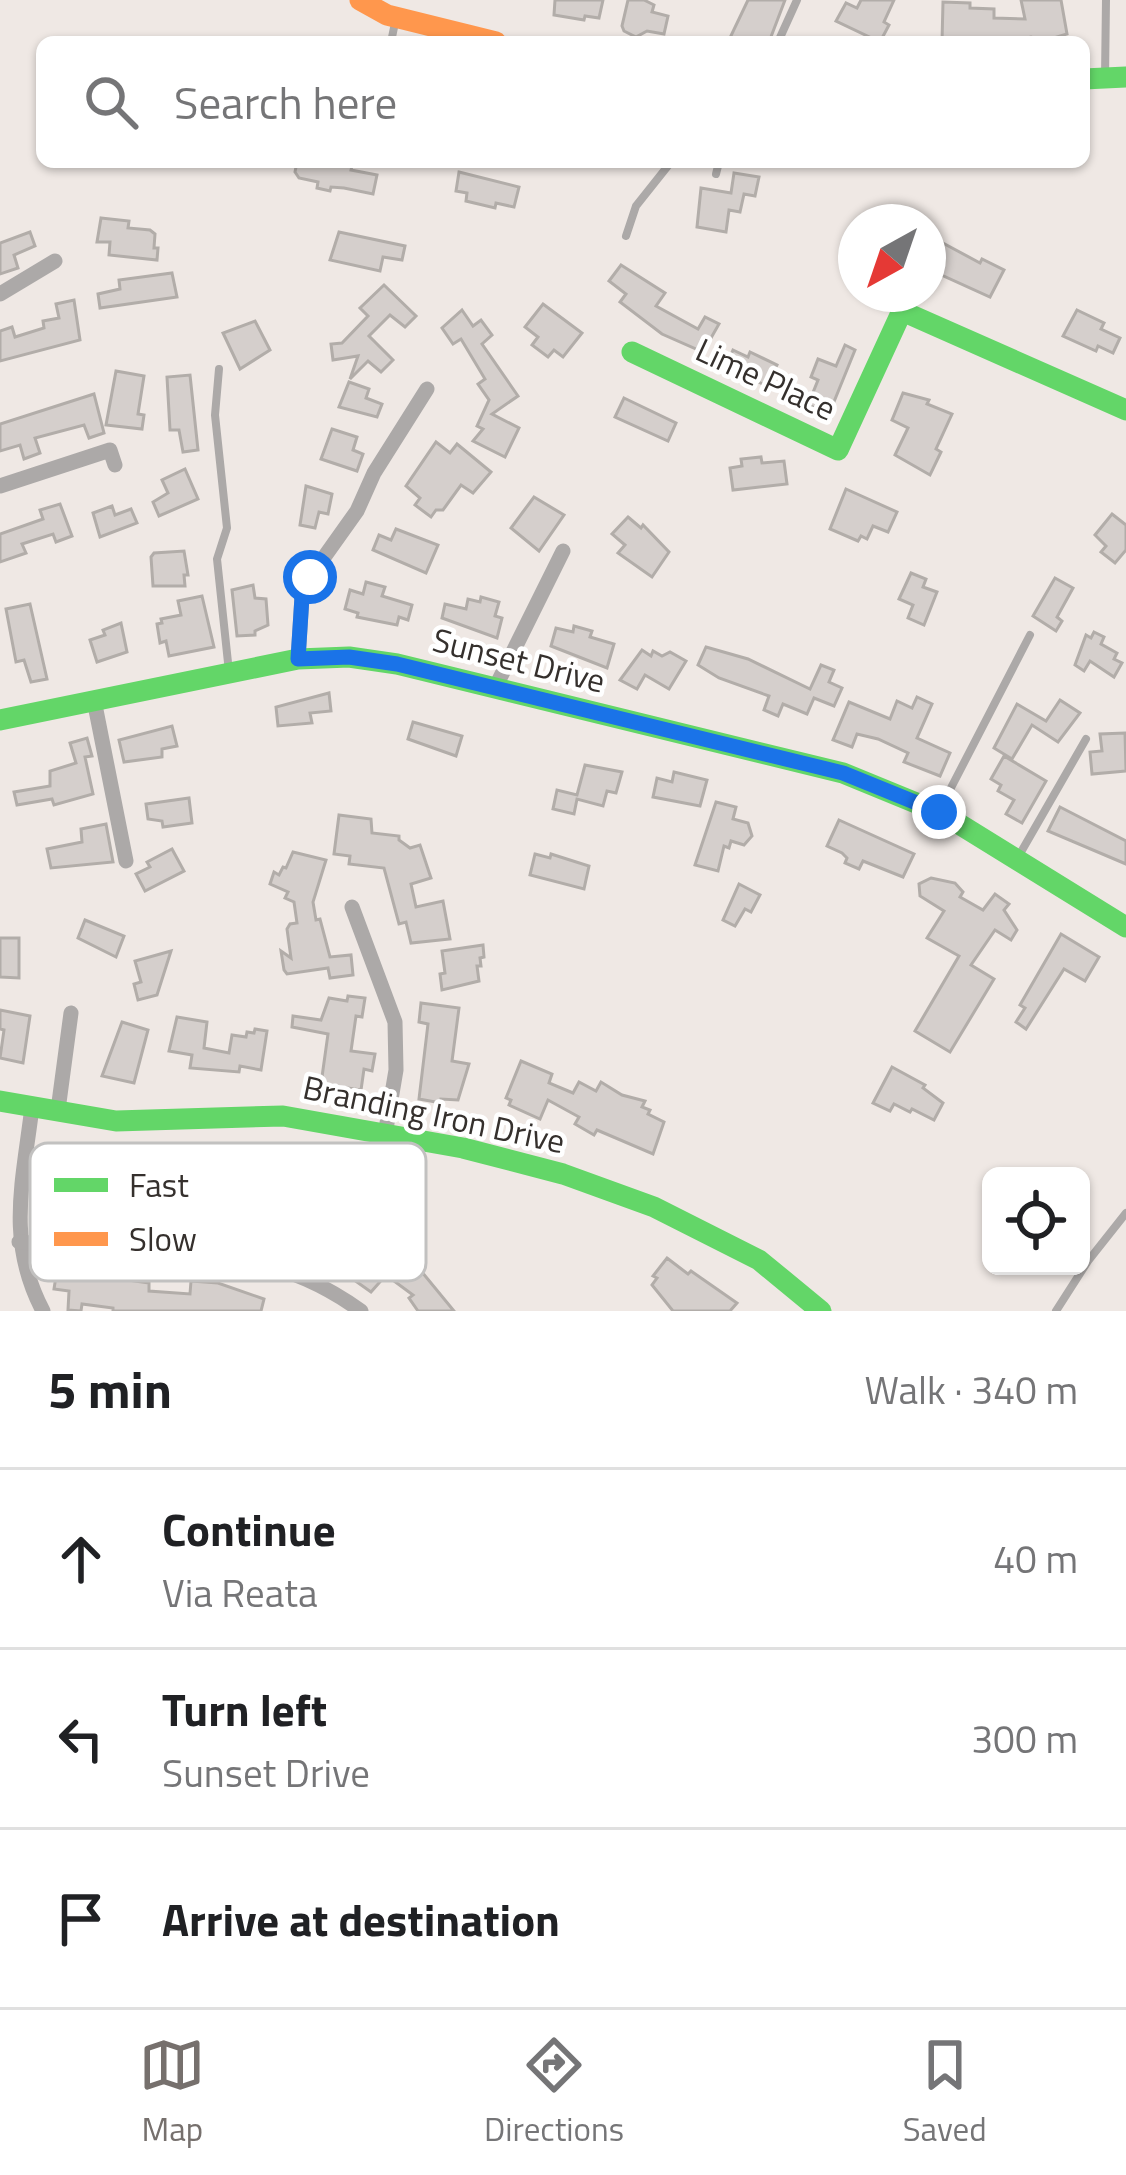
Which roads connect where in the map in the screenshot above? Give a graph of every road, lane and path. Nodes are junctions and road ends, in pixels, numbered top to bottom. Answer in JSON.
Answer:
{"nodes":[{"id":1,"x":360,"y":0,"type":"edge"},
{"id":2,"x":797,"y":0,"type":"edge"},
{"id":3,"x":1106,"y":0,"type":"edge"},
{"id":4,"x":396,"y":17,"type":"junction"},
{"id":5,"x":392,"y":36,"type":"edge"},
{"id":6,"x":472,"y":36,"type":"edge"},
{"id":7,"x":781,"y":36,"type":"edge"},
{"id":8,"x":1105,"y":78,"type":"edge"},
{"id":9,"x":666,"y":168,"type":"edge"},
{"id":10,"x":718,"y":168,"type":"edge"},
{"id":11,"x":716,"y":175,"type":"dead end"},
{"id":12,"x":626,"y":236,"type":"dead end"},
{"id":13,"x":55,"y":261,"type":"dead end"},
{"id":14,"x":0,"y":294,"type":"edge"},
{"id":15,"x":632,"y":352,"type":"dead end"},
{"id":16,"x":219,"y":369,"type":"dead end"},
{"id":17,"x":427,"y":389,"type":"dead end"},
{"id":18,"x":1126,"y":410,"type":"edge"},
{"id":19,"x":115,"y":465,"type":"dead end"},
{"id":20,"x":0,"y":486,"type":"edge"},
{"id":21,"x":562,"y":551,"type":"dead end"},
{"id":22,"x":1030,"y":635,"type":"dead end"},
{"id":23,"x":298,"y":659,"type":"junction"},
{"id":24,"x":230,"y":674,"type":"junction"},
{"id":25,"x":494,"y":690,"type":"junction"},
{"id":26,"x":94,"y":700,"type":"junction"},
{"id":27,"x":0,"y":720,"type":"edge"},
{"id":28,"x":1086,"y":739,"type":"dead end"},
{"id":29,"x":939,"y":812,"type":"junction"},
{"id":30,"x":125,"y":861,"type":"dead end"},
{"id":31,"x":1016,"y":861,"type":"junction"},
{"id":32,"x":352,"y":907,"type":"dead end"},
{"id":33,"x":1126,"y":927,"type":"edge"},
{"id":34,"x":71,"y":1013,"type":"dead end"},
{"id":35,"x":0,"y":1101,"type":"edge"},
{"id":36,"x":32,"y":1107,"type":"junction"},
{"id":37,"x":58,"y":1110,"type":"junction"},
{"id":38,"x":386,"y":1135,"type":"junction"},
{"id":39,"x":1126,"y":1214,"type":"edge"},
{"id":40,"x":19,"y":1242,"type":"junction"},
{"id":41,"x":30,"y":1243,"type":"edge"},
{"id":42,"x":313,"y":1281,"type":"edge"},
{"id":43,"x":43,"y":1311,"type":"edge"},
{"id":44,"x":361,"y":1311,"type":"edge"},
{"id":45,"x":821,"y":1311,"type":"edge"},
{"id":46,"x":1056,"y":1311,"type":"edge"}],
"edges":[{"from":1,"to":4,"type":"street"},
{"from":2,"to":7,"type":"lane"},
{"from":3,"to":8,"type":"lane"},
{"from":4,"to":5,"type":"lane"},
{"from":4,"to":6,"type":"street"},
{"from":9,"to":12,"type":"lane"},
{"from":10,"to":11,"type":"lane"},
{"from":13,"to":14,"type":"street"},
{"from":15,"to":18,"type":"street","name":"Lime Place"},
{"from":16,"to":24,"type":"lane"},
{"from":17,"to":23,"type":"street"},
{"from":19,"to":20,"type":"street"},
{"from":21,"to":25,"type":"street"},
{"from":22,"to":29,"type":"lane"},
{"from":23,"to":24,"type":"street","name":"Sunset Drive"},
{"from":23,"to":25,"type":"street","name":"Sunset Drive"},
{"from":24,"to":26,"type":"street","name":"Sunset Drive"},
{"from":25,"to":29,"type":"street","name":"Sunset Drive"},
{"from":26,"to":27,"type":"street","name":"Sunset Drive"},
{"from":26,"to":30,"type":"street"},
{"from":28,"to":31,"type":"lane"},
{"from":29,"to":31,"type":"street","name":"Sunset Drive"},
{"from":31,"to":33,"type":"street","name":"Sunset Drive"},
{"from":32,"to":38,"type":"street"},
{"from":34,"to":37,"type":"street"},
{"from":35,"to":36,"type":"street","name":"Branding Iron Drive"},
{"from":36,"to":37,"type":"street","name":"Branding Iron Drive"},
{"from":36,"to":40,"type":"street"},
{"from":37,"to":38,"type":"street","name":"Branding Iron Drive"},
{"from":38,"to":45,"type":"street","name":"Branding Iron Drive"},
{"from":39,"to":46,"type":"lane"},
{"from":40,"to":41,"type":"street"},
{"from":40,"to":43,"type":"street"},
{"from":42,"to":44,"type":"street"}]}
